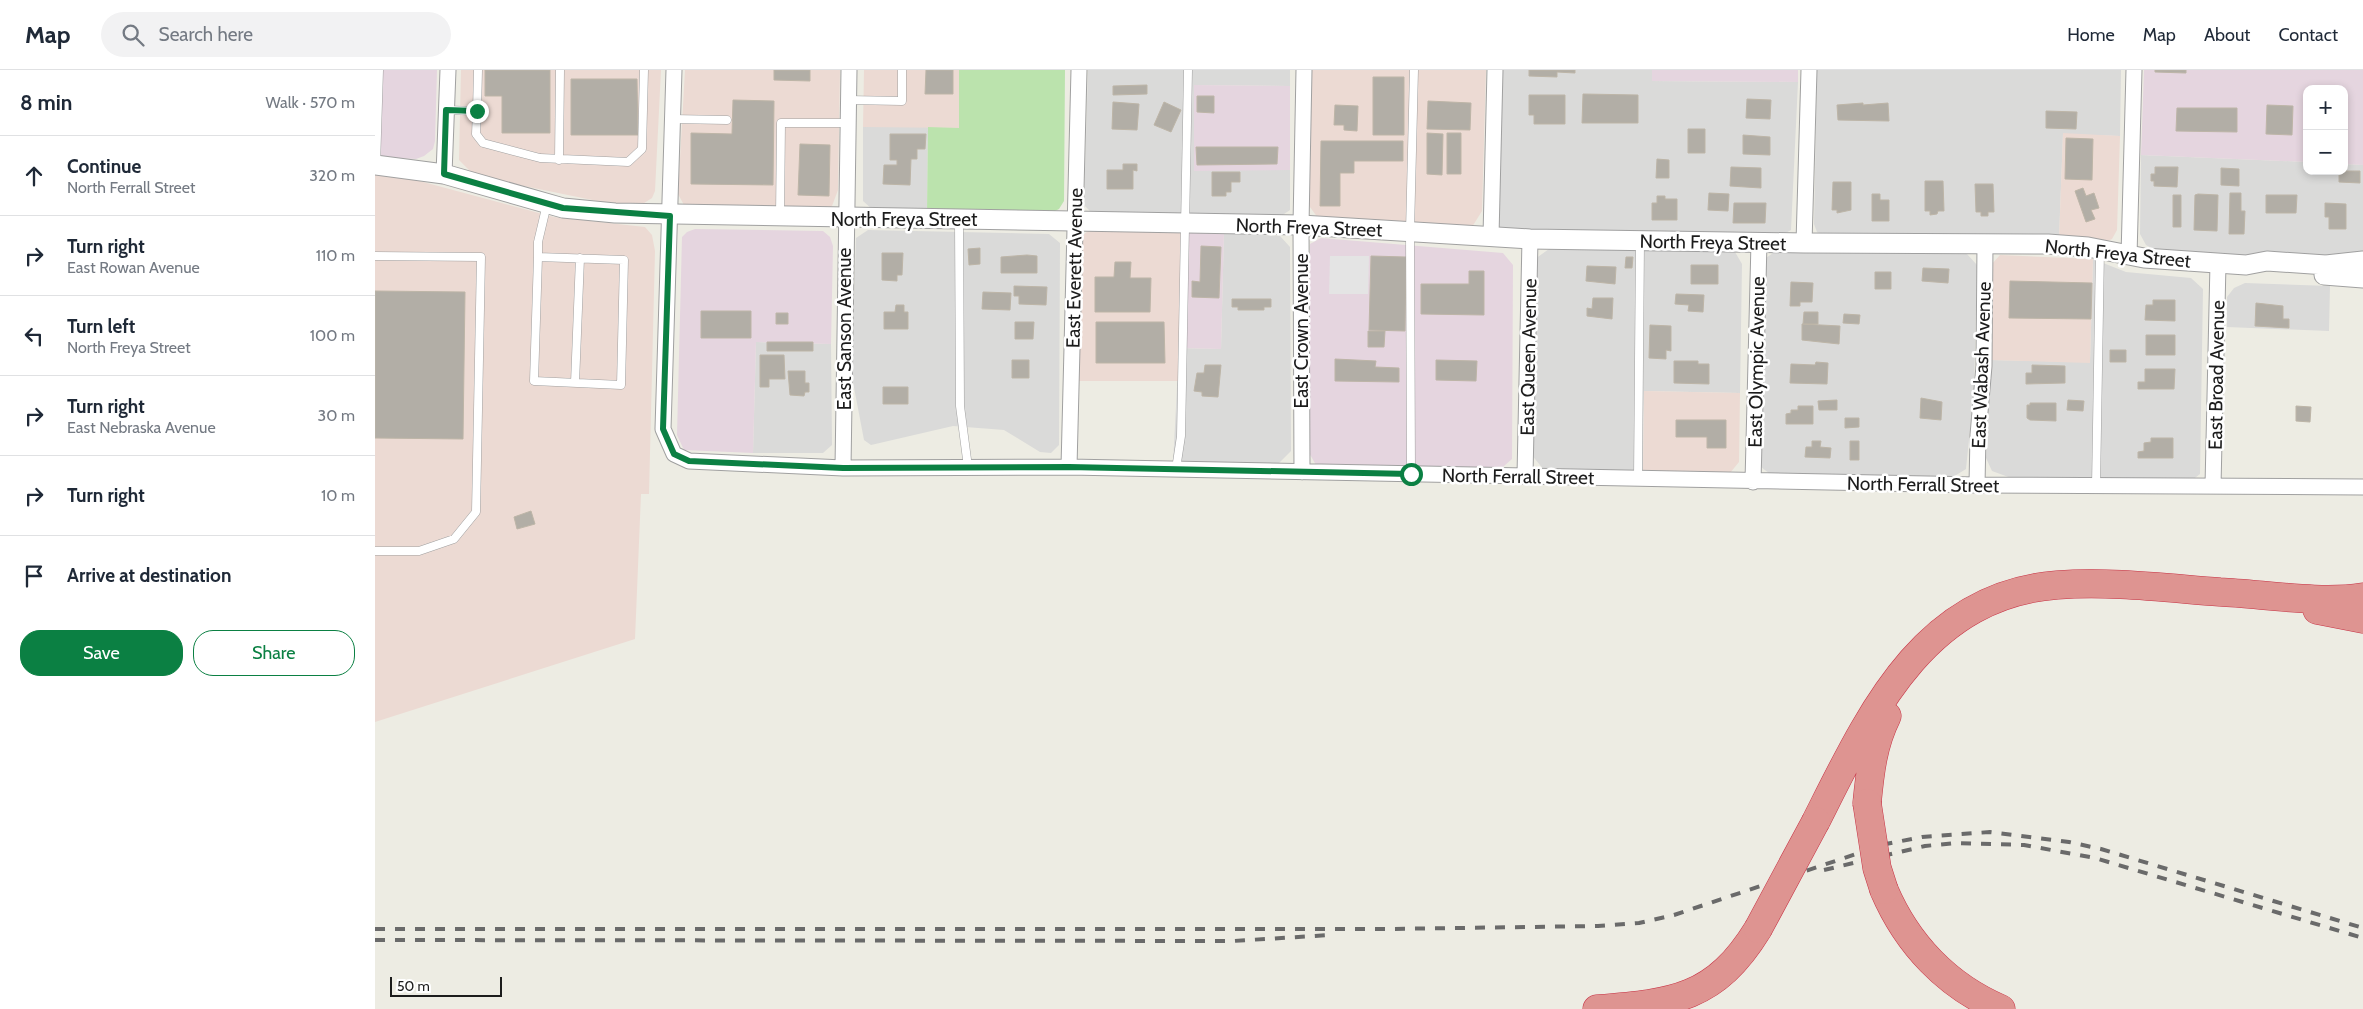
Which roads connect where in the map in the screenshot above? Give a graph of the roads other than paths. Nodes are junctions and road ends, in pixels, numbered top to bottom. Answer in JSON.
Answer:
{"nodes":[{"id":1,"x":379,"y":70,"type":"edge"},
{"id":2,"x":448,"y":70,"type":"edge"},
{"id":3,"x":478,"y":70,"type":"edge"},
{"id":4,"x":560,"y":70,"type":"edge"},
{"id":5,"x":644,"y":70,"type":"edge"},
{"id":6,"x":673,"y":70,"type":"edge"},
{"id":7,"x":849,"y":70,"type":"edge"},
{"id":8,"x":903,"y":70,"type":"edge"},
{"id":9,"x":1079,"y":70,"type":"edge"},
{"id":10,"x":1188,"y":70,"type":"edge"},
{"id":11,"x":1304,"y":70,"type":"edge"},
{"id":12,"x":1414,"y":70,"type":"edge"},
{"id":13,"x":1495,"y":70,"type":"edge"},
{"id":14,"x":1809,"y":70,"type":"edge"},
{"id":15,"x":2134,"y":70,"type":"edge"},
{"id":16,"x":848,"y":100,"type":"junction"},
{"id":17,"x":446,"y":110,"type":"junction"},
{"id":18,"x":477,"y":111,"type":"junction"},
{"id":19,"x":672,"y":120,"type":"junction"},
{"id":20,"x":727,"y":120,"type":"dead end"},
{"id":21,"x":847,"y":123,"type":"junction"},
{"id":22,"x":559,"y":160,"type":"junction"},
{"id":23,"x":375,"y":165,"type":"edge"},
{"id":24,"x":444,"y":174,"type":"junction"},
{"id":25,"x":547,"y":204,"type":"junction"},
{"id":26,"x":670,"y":216,"type":"junction"},
{"id":27,"x":780,"y":218,"type":"junction"},
{"id":28,"x":845,"y":219,"type":"junction"},
{"id":29,"x":959,"y":220,"type":"junction"},
{"id":30,"x":1075,"y":220,"type":"junction"},
{"id":31,"x":1186,"y":223,"type":"junction"},
{"id":32,"x":1301,"y":225,"type":"junction"},
{"id":33,"x":1410,"y":230,"type":"junction"},
{"id":34,"x":1491,"y":236,"type":"junction"},
{"id":35,"x":1530,"y":239,"type":"junction"},
{"id":36,"x":1640,"y":241,"type":"junction"},
{"id":37,"x":1759,"y":242,"type":"junction"},
{"id":38,"x":1804,"y":244,"type":"junction"},
{"id":39,"x":1985,"y":244,"type":"junction"},
{"id":40,"x":2100,"y":250,"type":"junction"},
{"id":41,"x":375,"y":256,"type":"edge"},
{"id":42,"x":2129,"y":256,"type":"junction"},
{"id":43,"x":538,"y":257,"type":"junction"},
{"id":44,"x":580,"y":258,"type":"junction"},
{"id":45,"x":2363,"y":261,"type":"edge"},
{"id":46,"x":2218,"y":263,"type":"junction"},
{"id":47,"x":2246,"y":265,"type":"junction"},
{"id":48,"x":2363,"y":278,"type":"edge"},
{"id":49,"x":575,"y":383,"type":"junction"},
{"id":50,"x":968,"y":467,"type":"junction"},
{"id":51,"x":1069,"y":467,"type":"junction"},
{"id":52,"x":843,"y":468,"type":"junction"},
{"id":53,"x":1176,"y":469,"type":"junction"},
{"id":54,"x":1302,"y":472,"type":"junction"},
{"id":55,"x":1411,"y":474,"type":"junction"},
{"id":56,"x":1525,"y":476,"type":"junction"},
{"id":57,"x":1638,"y":479,"type":"junction"},
{"id":58,"x":1753,"y":482,"type":"junction"},
{"id":59,"x":1977,"y":485,"type":"junction"},
{"id":60,"x":2096,"y":486,"type":"junction"},
{"id":61,"x":2213,"y":486,"type":"junction"},
{"id":62,"x":2363,"y":487,"type":"edge"},
{"id":63,"x":375,"y":551,"type":"edge"},
{"id":64,"x":2363,"y":597,"type":"edge"},
{"id":65,"x":2316,"y":610,"type":"junction"},
{"id":66,"x":2363,"y":614,"type":"edge"},
{"id":67,"x":2363,"y":619,"type":"edge"},
{"id":68,"x":1597,"y":1009,"type":"edge"},
{"id":69,"x":2001,"y":1009,"type":"edge"}],
"edges":[{"from":1,"to":23,"type":"lane"},
{"from":2,"to":17,"type":"street"},
{"from":3,"to":18,"type":"lane"},
{"from":4,"to":22,"type":"lane"},
{"from":5,"to":22,"type":"lane"},
{"from":6,"to":19,"type":"street"},
{"from":7,"to":16,"type":"street","name":"East Sanson Avenue"},
{"from":8,"to":16,"type":"lane"},
{"from":9,"to":30,"type":"street","name":"East Everett Avenue"},
{"from":10,"to":31,"type":"lane"},
{"from":11,"to":32,"type":"street","name":"East Crown Avenue"},
{"from":12,"to":33,"type":"lane"},
{"from":13,"to":34,"type":"street"},
{"from":14,"to":38,"type":"street"},
{"from":15,"to":42,"type":"street"},
{"from":16,"to":21,"type":"street","name":"East Sanson Avenue"},
{"from":17,"to":18,"type":"lane"},
{"from":17,"to":24,"type":"street"},
{"from":18,"to":22,"type":"lane"},
{"from":19,"to":20,"type":"lane"},
{"from":19,"to":26,"type":"street"},
{"from":21,"to":27,"type":"lane"},
{"from":21,"to":28,"type":"street","name":"East Sanson Avenue"},
{"from":23,"to":24,"type":"street","name":"North Freya Street"},
{"from":24,"to":25,"type":"street","name":"North Freya Street"},
{"from":25,"to":26,"type":"street","name":"North Freya Street"},
{"from":25,"to":43,"type":"lane"},
{"from":26,"to":27,"type":"street","name":"North Freya Street"},
{"from":26,"to":52,"type":"street","name":"North Ferrall Street"},
{"from":27,"to":28,"type":"street","name":"North Freya Street"},
{"from":28,"to":29,"type":"street","name":"North Freya Street"},
{"from":28,"to":52,"type":"street","name":"East Sanson Avenue"},
{"from":29,"to":30,"type":"street","name":"North Freya Street"},
{"from":29,"to":50,"type":"lane"},
{"from":30,"to":31,"type":"street","name":"North Freya Street"},
{"from":30,"to":51,"type":"street","name":"East Everett Avenue"},
{"from":31,"to":32,"type":"street","name":"North Freya Street"},
{"from":31,"to":53,"type":"lane"},
{"from":32,"to":33,"type":"street","name":"North Freya Street"},
{"from":32,"to":54,"type":"street","name":"East Crown Avenue"},
{"from":33,"to":34,"type":"street","name":"North Freya Street"},
{"from":33,"to":55,"type":"lane"},
{"from":34,"to":35,"type":"street","name":"North Freya Street"},
{"from":35,"to":36,"type":"street","name":"North Freya Street"},
{"from":35,"to":56,"type":"street","name":"East Queen Avenue"},
{"from":36,"to":37,"type":"street","name":"North Freya Street"},
{"from":36,"to":57,"type":"lane"},
{"from":37,"to":38,"type":"street","name":"North Freya Street"},
{"from":37,"to":58,"type":"street","name":"East Olympic Avenue"},
{"from":38,"to":39,"type":"street","name":"North Freya Street"},
{"from":39,"to":40,"type":"street","name":"North Freya Street"},
{"from":39,"to":59,"type":"street","name":"East Wabash Avenue"},
{"from":40,"to":42,"type":"street","name":"North Freya Street"},
{"from":40,"to":60,"type":"lane"},
{"from":41,"to":63,"type":"lane"},
{"from":42,"to":46,"type":"street","name":"North Freya Street"},
{"from":43,"to":44,"type":"lane"},
{"from":43,"to":49,"type":"lane"},
{"from":44,"to":49,"type":"lane"},
{"from":44,"to":49,"type":"lane"},
{"from":45,"to":47,"type":"street","name":"North Freya Street"},
{"from":46,"to":47,"type":"street","name":"North Freya Street"},
{"from":46,"to":61,"type":"street","name":"East Broad Avenue"},
{"from":47,"to":48,"type":"street","name":"North Freya Street"},
{"from":50,"to":51,"type":"street","name":"North Ferrall Street"},
{"from":50,"to":52,"type":"street","name":"North Ferrall Street"},
{"from":51,"to":53,"type":"street","name":"North Ferrall Street"},
{"from":53,"to":54,"type":"street","name":"North Ferrall Street"},
{"from":54,"to":55,"type":"street","name":"North Ferrall Street"},
{"from":55,"to":56,"type":"street","name":"North Ferrall Street"},
{"from":56,"to":57,"type":"street","name":"North Ferrall Street"},
{"from":57,"to":58,"type":"street","name":"North Ferrall Street"},
{"from":58,"to":59,"type":"street","name":"North Ferrall Street"},
{"from":59,"to":60,"type":"street","name":"North Ferrall Street"},
{"from":60,"to":61,"type":"street","name":"North Ferrall Street"},
{"from":61,"to":62,"type":"street","name":"North Ferrall Street"},
{"from":64,"to":68,"type":"highway","bridge":true},
{"from":65,"to":66,"type":"highway"},
{"from":65,"to":67,"type":"highway"},
{"from":65,"to":69,"type":"highway","bridge":true}]}
